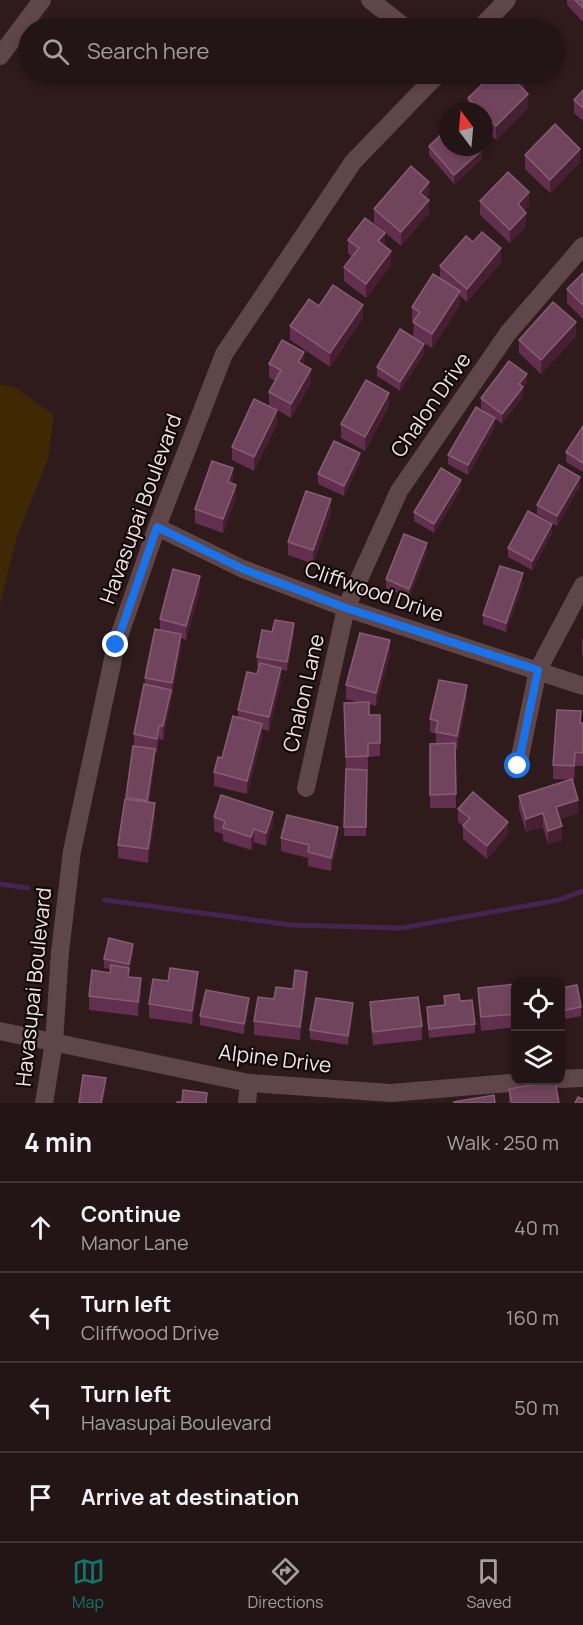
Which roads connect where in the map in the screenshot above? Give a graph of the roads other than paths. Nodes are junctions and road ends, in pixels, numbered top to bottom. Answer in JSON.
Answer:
{"nodes":[{"id":1,"x":42,"y":0,"type":"edge"},
{"id":2,"x":370,"y":0,"type":"edge"},
{"id":3,"x":507,"y":0,"type":"edge"},
{"id":4,"x":28,"y":18,"type":"edge"},
{"id":5,"x":393,"y":18,"type":"edge"},
{"id":6,"x":490,"y":18,"type":"edge"},
{"id":7,"x":18,"y":32,"type":"edge"},
{"id":8,"x":0,"y":56,"type":"edge"},
{"id":9,"x":428,"y":84,"type":"edge"},
{"id":10,"x":583,"y":246,"type":"edge"},
{"id":11,"x":157,"y":527,"type":"junction"},
{"id":12,"x":583,"y":585,"type":"edge"},
{"id":13,"x":346,"y":608,"type":"junction"},
{"id":14,"x":538,"y":670,"type":"junction"},
{"id":15,"x":583,"y":686,"type":"edge"},
{"id":16,"x":518,"y":766,"type":"dead end"},
{"id":17,"x":306,"y":789,"type":"dead end"},
{"id":18,"x":0,"y":1031,"type":"edge"},
{"id":19,"x":54,"y":1042,"type":"junction"},
{"id":20,"x":583,"y":1078,"type":"edge"},
{"id":21,"x":565,"y":1079,"type":"edge"},
{"id":22,"x":249,"y":1083,"type":"junction"},
{"id":23,"x":511,"y":1083,"type":"edge"},
{"id":24,"x":44,"y":1103,"type":"edge"},
{"id":25,"x":247,"y":1103,"type":"edge"}],
"edges":[{"from":1,"to":4,"type":"street"},
{"from":2,"to":5,"type":"street"},
{"from":3,"to":6,"type":"street"},
{"from":7,"to":8,"type":"street"},
{"from":9,"to":11,"type":"street","name":"Havasupai Boulevard"},
{"from":10,"to":13,"type":"street","name":"Chalon Drive"},
{"from":11,"to":13,"type":"street","name":"Cliffwood Drive"},
{"from":11,"to":19,"type":"street","name":"Havasupai Boulevard"},
{"from":12,"to":14,"type":"street"},
{"from":13,"to":14,"type":"street","name":"Cliffwood Drive"},
{"from":13,"to":17,"type":"street","name":"Chalon Lane"},
{"from":14,"to":15,"type":"street","name":"Cliffwood Drive"},
{"from":14,"to":16,"type":"street"},
{"from":18,"to":19,"type":"street","name":"Alpine Drive"},
{"from":19,"to":22,"type":"street","name":"Alpine Drive"},
{"from":19,"to":24,"type":"street","name":"Havasupai Boulevard"},
{"from":20,"to":21,"type":"street"},
{"from":22,"to":23,"type":"street","name":"Alpine Drive"},
{"from":22,"to":25,"type":"street"}]}
